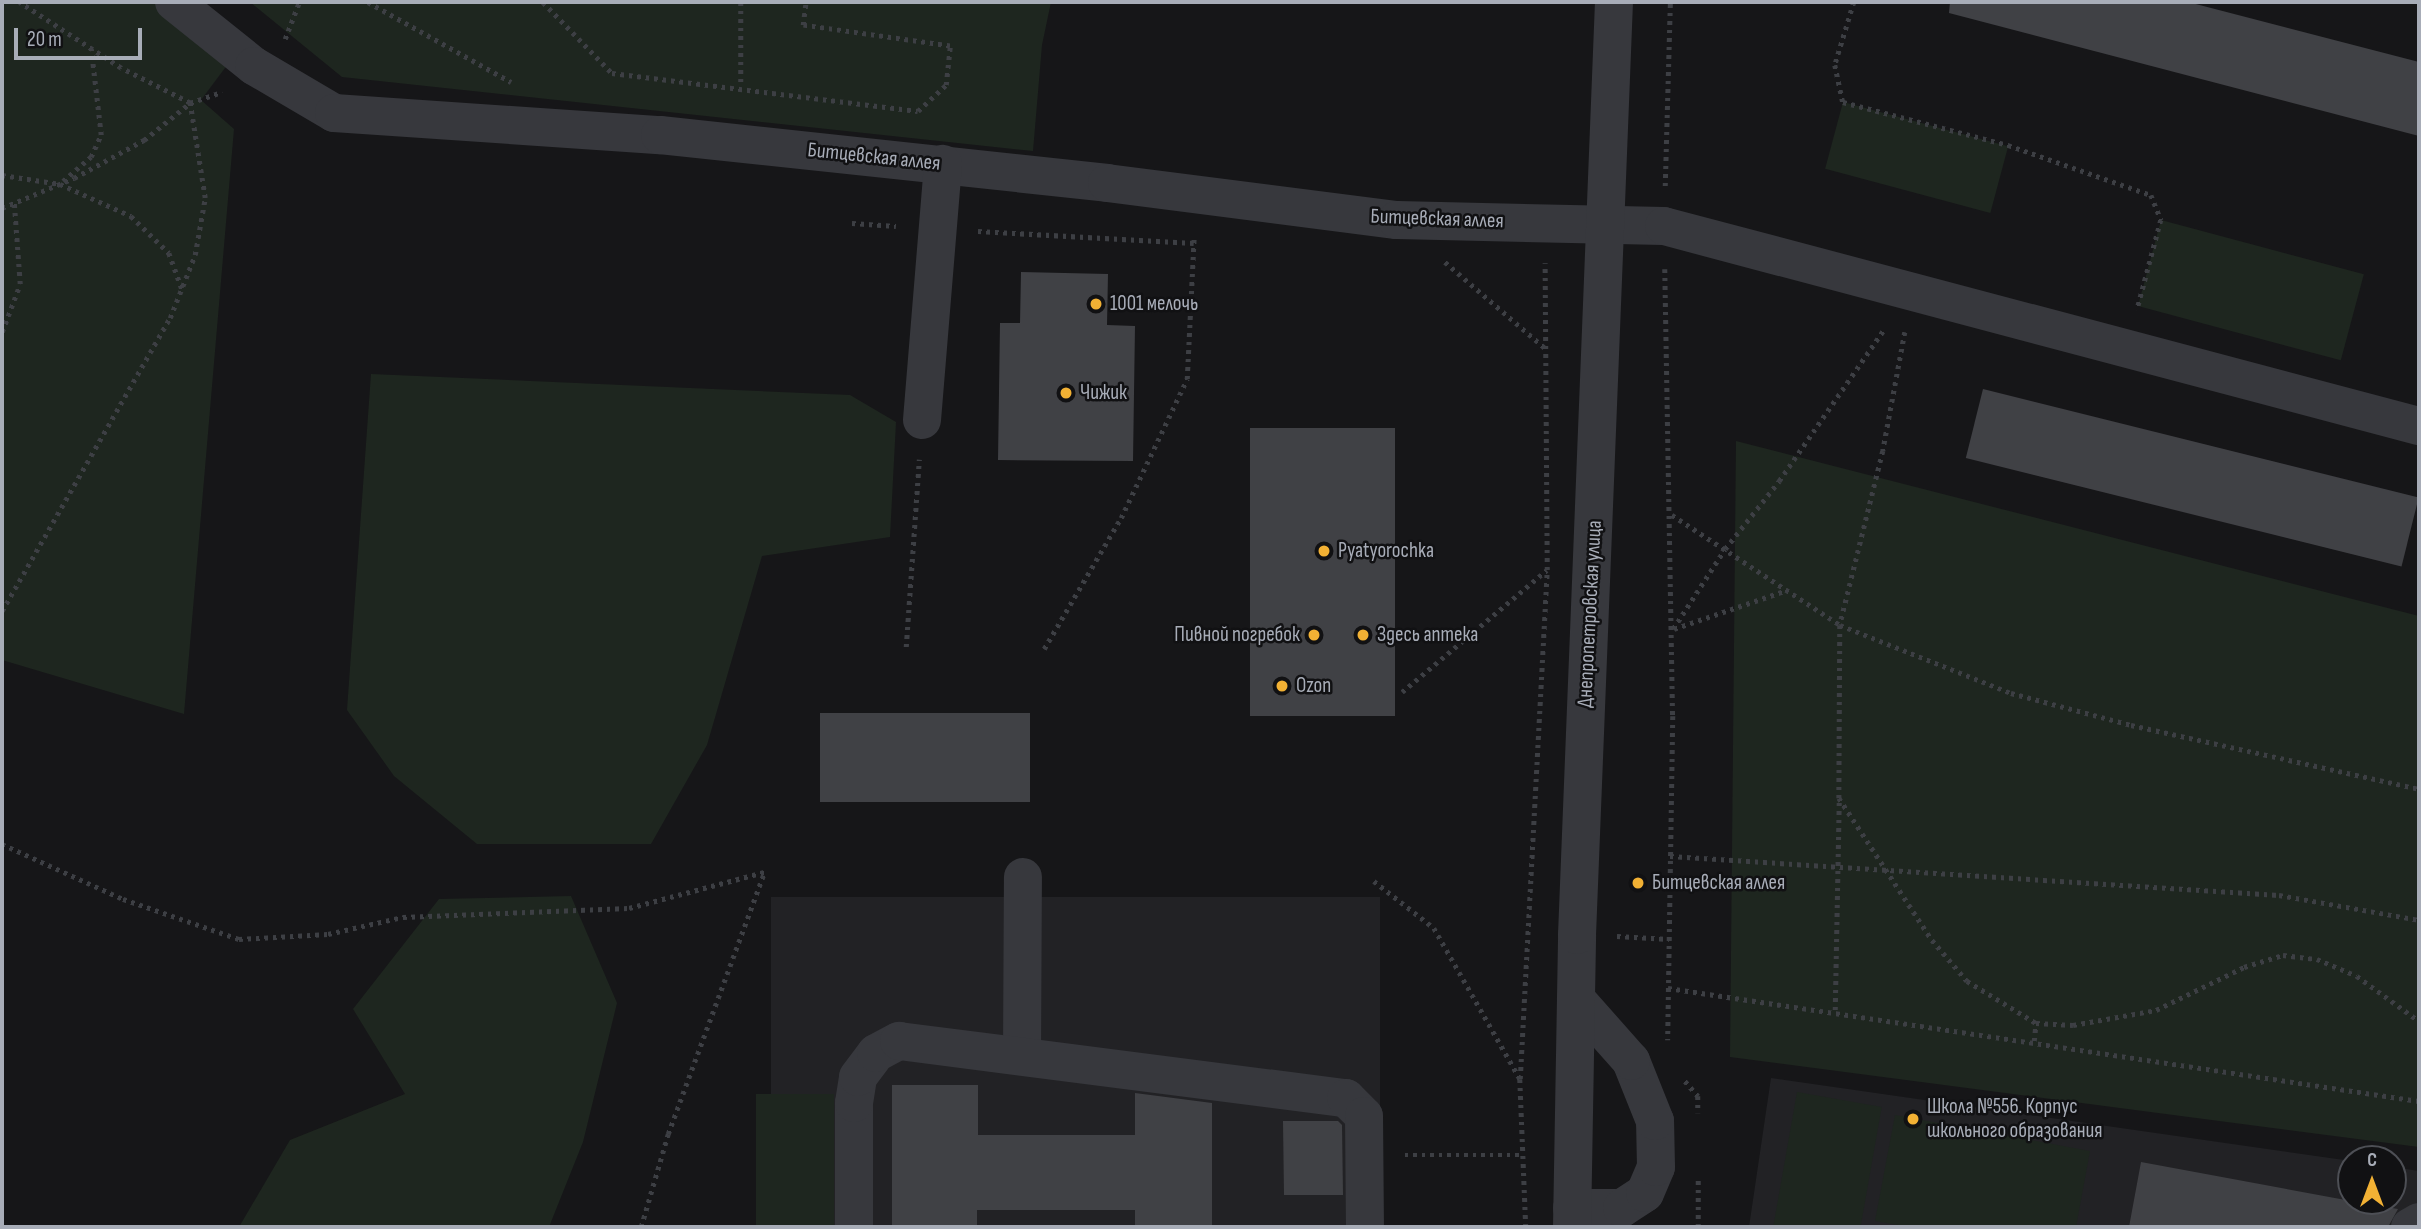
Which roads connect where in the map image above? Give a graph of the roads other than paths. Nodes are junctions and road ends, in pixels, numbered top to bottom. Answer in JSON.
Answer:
{"nodes":[{"id":1,"x":174,"y":2,"type":"edge"},
{"id":2,"x":1614,"y":2,"type":"edge"},
{"id":3,"x":943,"y":164,"type":"junction"},
{"id":4,"x":1607,"y":224,"type":"junction"},
{"id":5,"x":922,"y":420,"type":"road end"},
{"id":6,"x":2419,"y":426,"type":"edge"},
{"id":7,"x":1023,"y":877,"type":"dead end"},
{"id":8,"x":1576,"y":999,"type":"junction"},
{"id":9,"x":1022,"y":1056,"type":"junction"},
{"id":10,"x":1572,"y":1217,"type":"edge"},
{"id":11,"x":2419,"y":1222,"type":"edge"},
{"id":12,"x":853,"y":1227,"type":"edge"},
{"id":13,"x":1365,"y":1227,"type":"edge"},
{"id":14,"x":2410,"y":1227,"type":"edge"}],
"edges":[{"from":1,"to":3,"type":"street","name":"Битцевская аллея"},
{"from":2,"to":4,"type":"street","name":"Днепропетровская улица"},
{"from":3,"to":4,"type":"street","name":"Битцевская аллея"},
{"from":3,"to":5,"type":"street"},
{"from":4,"to":6,"type":"street","name":"Битцевская аллея"},
{"from":4,"to":8,"type":"street","name":"Днепропетровская улица"},
{"from":7,"to":9,"type":"street"},
{"from":8,"to":10,"type":"street","name":"Днепропетровская улица"},
{"from":8,"to":10,"type":"street"},
{"from":9,"to":12,"type":"street"},
{"from":9,"to":13,"type":"street"},
{"from":11,"to":14,"type":"street"}]}
